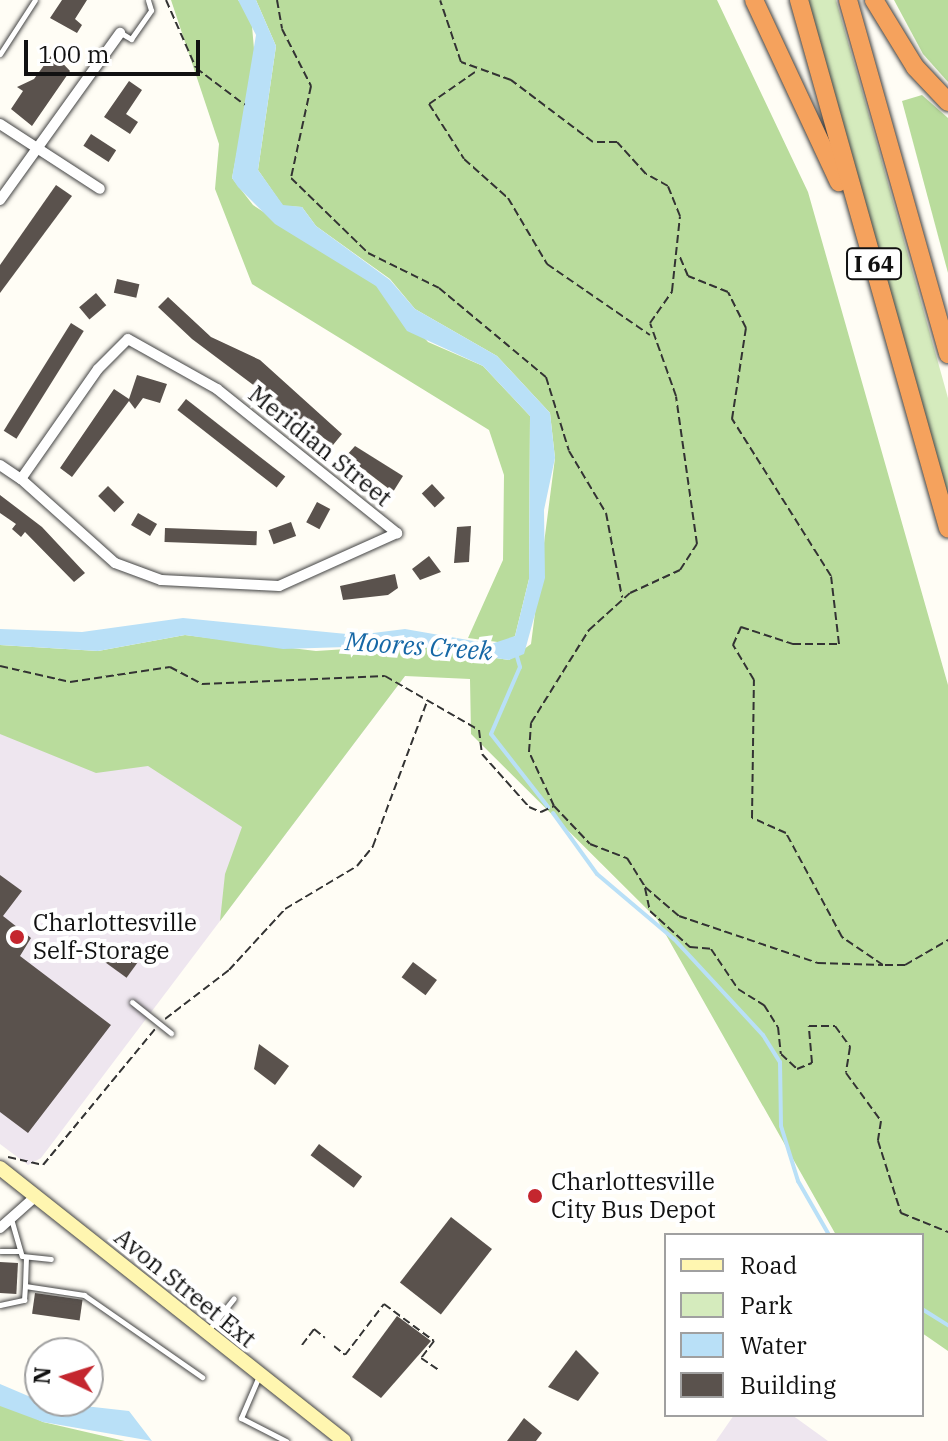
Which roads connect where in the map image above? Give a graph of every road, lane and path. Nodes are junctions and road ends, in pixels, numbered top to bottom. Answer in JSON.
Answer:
{"nodes":[{"id":1,"x":35,"y":0,"type":"edge"},
{"id":2,"x":148,"y":0,"type":"edge"},
{"id":3,"x":166,"y":0,"type":"edge"},
{"id":4,"x":277,"y":0,"type":"edge"},
{"id":5,"x":440,"y":0,"type":"edge"},
{"id":6,"x":754,"y":0,"type":"edge"},
{"id":7,"x":799,"y":0,"type":"edge"},
{"id":8,"x":848,"y":0,"type":"edge"},
{"id":9,"x":874,"y":0,"type":"edge"},
{"id":10,"x":120,"y":33,"type":"joint"},
{"id":11,"x":0,"y":54,"type":"edge"},
{"id":12,"x":475,"y":71,"type":"junction"},
{"id":13,"x":948,"y":102,"type":"edge"},
{"id":14,"x":245,"y":105,"type":"dead end"},
{"id":15,"x":0,"y":124,"type":"edge"},
{"id":16,"x":35,"y":148,"type":"junction"},
{"id":17,"x":100,"y":189,"type":"dead end"},
{"id":18,"x":0,"y":200,"type":"edge"},
{"id":19,"x":678,"y":253,"type":"junction"},
{"id":20,"x":890,"y":323,"type":"junction"},
{"id":21,"x":651,"y":336,"type":"junction"},
{"id":22,"x":948,"y":354,"type":"edge"},
{"id":23,"x":0,"y":465,"type":"edge"},
{"id":24,"x":21,"y":479,"type":"junction"},
{"id":25,"x":948,"y":528,"type":"edge"},
{"id":26,"x":623,"y":599,"type":"junction"},
{"id":27,"x":0,"y":666,"type":"edge"},
{"id":28,"x":426,"y":704,"type":"junction"},
{"id":29,"x":554,"y":806,"type":"junction"},
{"id":30,"x":645,"y":887,"type":"junction"},
{"id":31,"x":948,"y":940,"type":"edge"},
{"id":32,"x":883,"y":965,"type":"junction"},
{"id":33,"x":132,"y":1002,"type":"dead end"},
{"id":34,"x":160,"y":1024,"type":"junction"},
{"id":35,"x":171,"y":1033,"type":"dead end"},
{"id":36,"x":0,"y":1153,"type":"edge"},
{"id":37,"x":0,"y":1168,"type":"edge"},
{"id":38,"x":36,"y":1196,"type":"junction"},
{"id":39,"x":12,"y":1222,"type":"junction"},
{"id":40,"x":0,"y":1228,"type":"edge"},
{"id":41,"x":948,"y":1232,"type":"edge"},
{"id":42,"x":0,"y":1251,"type":"edge"},
{"id":43,"x":20,"y":1251,"type":"junction"},
{"id":44,"x":26,"y":1257,"type":"junction"},
{"id":45,"x":51,"y":1259,"type":"dead end"},
{"id":46,"x":25,"y":1286,"type":"junction"},
{"id":47,"x":234,"y":1298,"type":"dead end"},
{"id":48,"x":0,"y":1305,"type":"edge"},
{"id":49,"x":207,"y":1332,"type":"junction"},
{"id":50,"x":325,"y":1338,"type":"dead end"},
{"id":51,"x":302,"y":1345,"type":"dead end"},
{"id":52,"x":334,"y":1346,"type":"dead end"},
{"id":53,"x":439,"y":1370,"type":"dead end"},
{"id":54,"x":260,"y":1376,"type":"junction"},
{"id":55,"x":202,"y":1377,"type":"dead end"},
{"id":56,"x":286,"y":1441,"type":"edge"},
{"id":57,"x":344,"y":1441,"type":"edge"}],
"edges":[{"from":1,"to":11,"type":"lane"},
{"from":2,"to":10,"type":"lane"},
{"from":3,"to":14,"type":"path"},
{"from":4,"to":26,"type":"path"},
{"from":5,"to":12,"type":"path"},
{"from":6,"to":20,"type":"highway"},
{"from":7,"to":20,"type":"highway","number":"I 64"},
{"from":8,"to":22,"type":"highway","number":"I 64"},
{"from":9,"to":13,"type":"highway"},
{"from":10,"to":16,"type":"street"},
{"from":12,"to":19,"type":"path"},
{"from":12,"to":21,"type":"path"},
{"from":15,"to":16,"type":"street"},
{"from":16,"to":17,"type":"street"},
{"from":16,"to":18,"type":"street"},
{"from":19,"to":21,"type":"path"},
{"from":19,"to":32,"type":"path"},
{"from":20,"to":25,"type":"highway","number":"I 64"},
{"from":21,"to":26,"type":"path"},
{"from":23,"to":24,"type":"street","name":"Meridian Street"},
{"from":24,"to":24,"type":"street","name":"Meridian Street"},
{"from":26,"to":29,"type":"path"},
{"from":27,"to":28,"type":"path"},
{"from":28,"to":29,"type":"path"},
{"from":28,"to":34,"type":"path"},
{"from":29,"to":30,"type":"path"},
{"from":30,"to":32,"type":"path"},
{"from":30,"to":41,"type":"path"},
{"from":31,"to":32,"type":"path"},
{"from":33,"to":34,"type":"lane"},
{"from":34,"to":35,"type":"lane"},
{"from":34,"to":36,"type":"path"},
{"from":37,"to":38,"type":"main road","name":"Avon Street Ext"},
{"from":38,"to":39,"type":"street"},
{"from":38,"to":49,"type":"main road","name":"Avon Street Ext"},
{"from":39,"to":40,"type":"street"},
{"from":39,"to":43,"type":"lane"},
{"from":42,"to":43,"type":"lane"},
{"from":43,"to":44,"type":"lane"},
{"from":44,"to":45,"type":"lane"},
{"from":44,"to":46,"type":"lane"},
{"from":46,"to":48,"type":"lane"},
{"from":46,"to":55,"type":"lane"},
{"from":47,"to":49,"type":"lane"},
{"from":49,"to":54,"type":"main road","name":"Avon Street Ext"},
{"from":50,"to":51,"type":"path"},
{"from":52,"to":53,"type":"path"},
{"from":54,"to":56,"type":"lane"},
{"from":54,"to":57,"type":"main road","name":"Avon Street Ext"}]}
